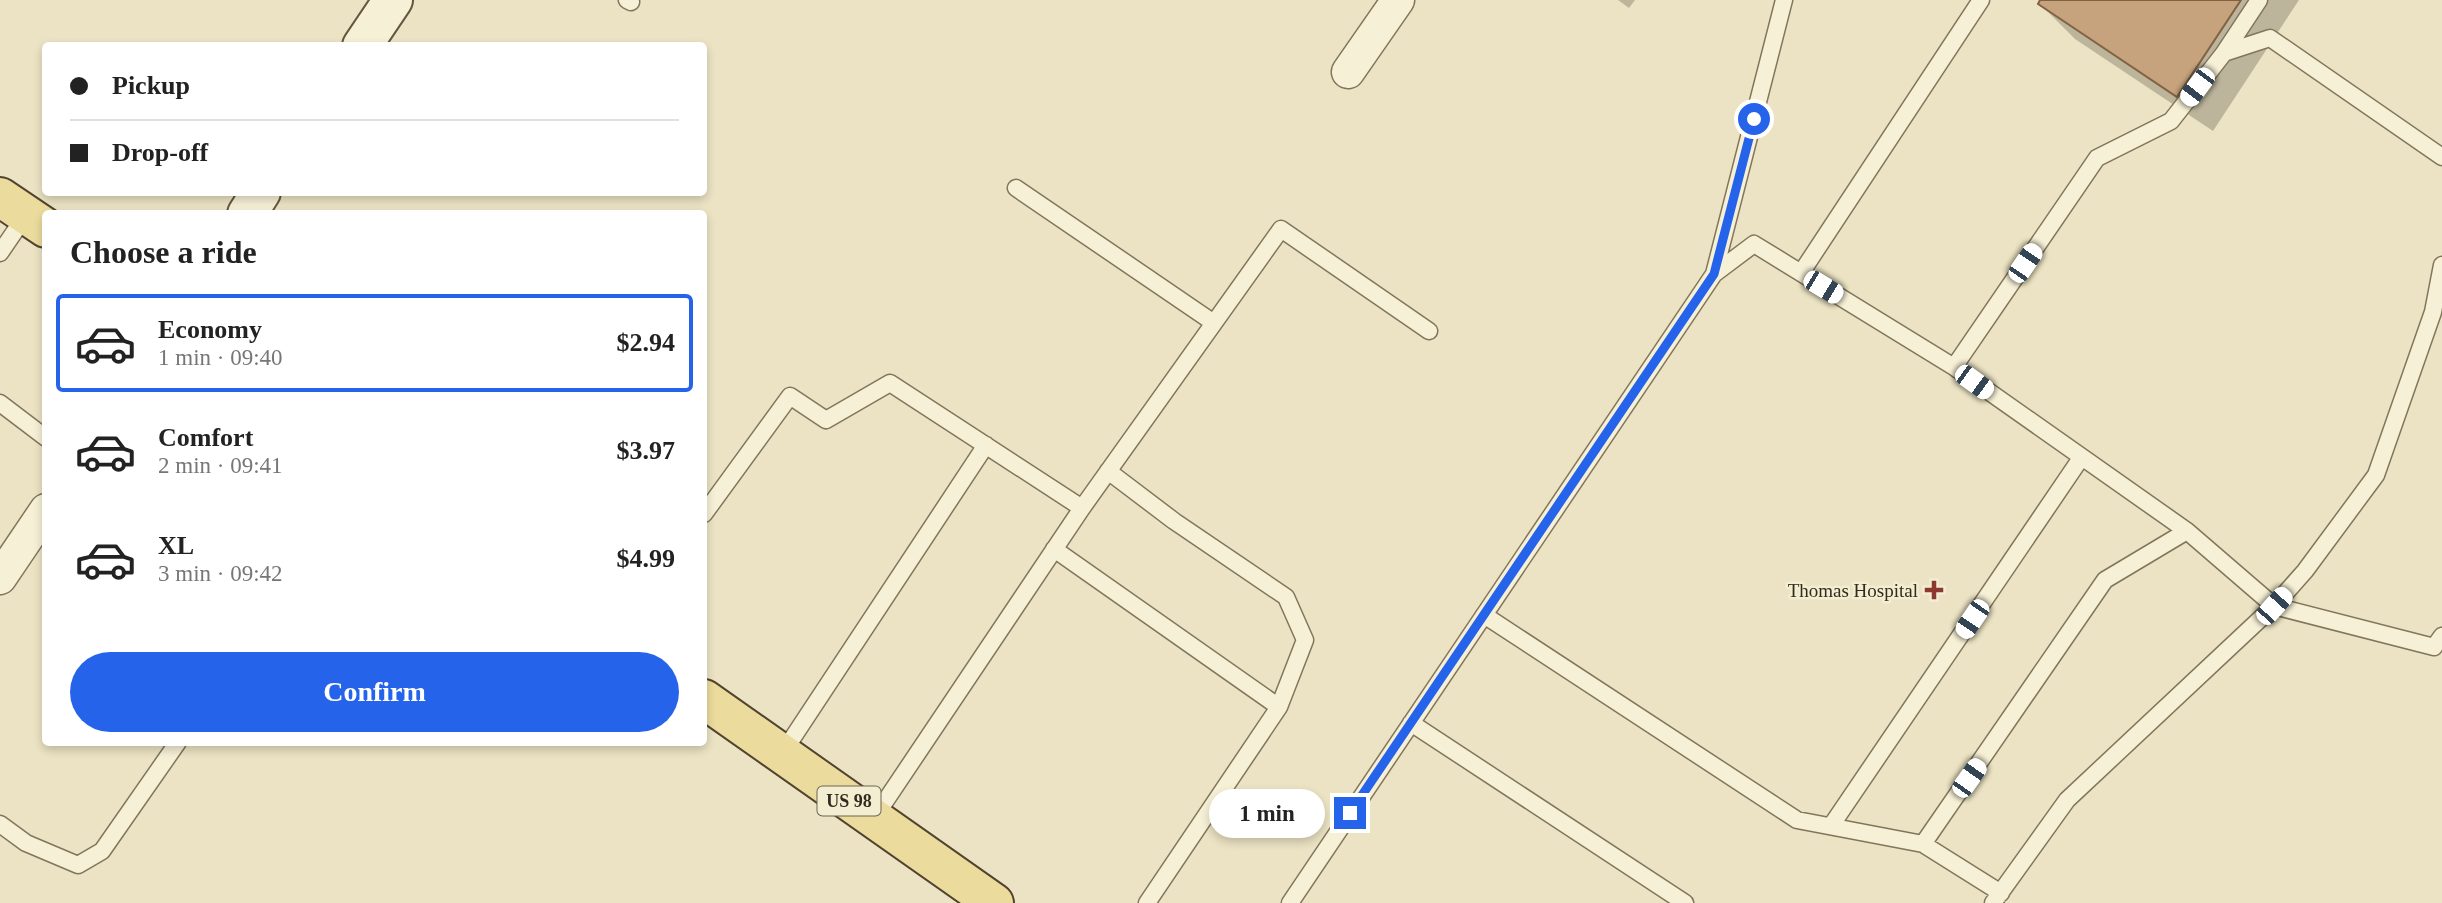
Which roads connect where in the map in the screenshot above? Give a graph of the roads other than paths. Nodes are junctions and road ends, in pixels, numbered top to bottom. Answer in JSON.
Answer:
{"nodes":[{"id":1,"x":393,"y":0,"type":"edge"},
{"id":2,"x":1398,"y":0,"type":"edge"},
{"id":3,"x":1784,"y":0,"type":"edge"},
{"id":4,"x":1981,"y":0,"type":"edge"},
{"id":5,"x":2259,"y":0,"type":"edge"},
{"id":6,"x":365,"y":42,"type":"edge"},
{"id":7,"x":2224,"y":53,"type":"junction"},
{"id":8,"x":1348,"y":72,"type":"dead end"},
{"id":9,"x":2442,"y":157,"type":"edge"},
{"id":10,"x":1016,"y":188,"type":"dead end"},
{"id":11,"x":24,"y":213,"type":"edge"},
{"id":12,"x":0,"y":253,"type":"edge"},
{"id":13,"x":2442,"y":265,"type":"edge"},
{"id":14,"x":1801,"y":273,"type":"junction"},
{"id":15,"x":1714,"y":274,"type":"junction"},
{"id":16,"x":1214,"y":323,"type":"junction"},
{"id":17,"x":1429,"y":331,"type":"dead end"},
{"id":18,"x":1954,"y":367,"type":"junction"},
{"id":19,"x":0,"y":404,"type":"edge"},
{"id":20,"x":42,"y":435,"type":"edge"},
{"id":21,"x":986,"y":445,"type":"junction"},
{"id":22,"x":2081,"y":458,"type":"junction"},
{"id":23,"x":1108,"y":471,"type":"junction"},
{"id":24,"x":1082,"y":508,"type":"junction"},
{"id":25,"x":707,"y":510,"type":"edge"},
{"id":26,"x":42,"y":516,"type":"edge"},
{"id":27,"x":2187,"y":531,"type":"junction"},
{"id":28,"x":1054,"y":549,"type":"junction"},
{"id":29,"x":0,"y":578,"type":"edge"},
{"id":30,"x":2274,"y":606,"type":"junction"},
{"id":31,"x":1484,"y":615,"type":"junction"},
{"id":32,"x":2439,"y":644,"type":"edge"},
{"id":33,"x":707,"y":701,"type":"edge"},
{"id":34,"x":1279,"y":707,"type":"junction"},
{"id":35,"x":1411,"y":723,"type":"junction"},
{"id":36,"x":175,"y":746,"type":"edge"},
{"id":37,"x":782,"y":754,"type":"junction"},
{"id":38,"x":874,"y":818,"type":"junction"},
{"id":39,"x":0,"y":824,"type":"edge"},
{"id":40,"x":1831,"y":826,"type":"junction"},
{"id":41,"x":1923,"y":844,"type":"junction"},
{"id":42,"x":1997,"y":898,"type":"edge"},
{"id":43,"x":984,"y":900,"type":"edge"},
{"id":44,"x":1147,"y":903,"type":"edge"},
{"id":45,"x":1290,"y":903,"type":"edge"},
{"id":46,"x":1685,"y":903,"type":"edge"}],
"edges":[{"from":1,"to":6,"type":"street"},
{"from":2,"to":8,"type":"street"},
{"from":3,"to":15,"type":"lane"},
{"from":4,"to":14,"type":"lane"},
{"from":5,"to":7,"type":"lane"},
{"from":7,"to":9,"type":"lane"},
{"from":7,"to":18,"type":"lane"},
{"from":10,"to":16,"type":"lane"},
{"from":11,"to":12,"type":"lane"},
{"from":13,"to":30,"type":"lane"},
{"from":14,"to":15,"type":"lane"},
{"from":14,"to":18,"type":"lane"},
{"from":15,"to":31,"type":"lane"},
{"from":16,"to":17,"type":"lane"},
{"from":16,"to":23,"type":"lane"},
{"from":18,"to":22,"type":"lane"},
{"from":19,"to":20,"type":"lane"},
{"from":21,"to":24,"type":"lane"},
{"from":21,"to":25,"type":"lane"},
{"from":21,"to":37,"type":"lane"},
{"from":22,"to":27,"type":"lane"},
{"from":22,"to":40,"type":"lane"},
{"from":23,"to":24,"type":"lane"},
{"from":23,"to":34,"type":"lane"},
{"from":24,"to":28,"type":"lane"},
{"from":26,"to":29,"type":"street"},
{"from":27,"to":30,"type":"lane"},
{"from":27,"to":41,"type":"lane"},
{"from":28,"to":34,"type":"lane"},
{"from":28,"to":38,"type":"lane"},
{"from":30,"to":32,"type":"lane"},
{"from":30,"to":42,"type":"lane"},
{"from":31,"to":35,"type":"lane"},
{"from":31,"to":40,"type":"lane"},
{"from":33,"to":37,"type":"main road","number":"US 98"},
{"from":34,"to":44,"type":"lane"},
{"from":35,"to":45,"type":"lane"},
{"from":35,"to":46,"type":"lane"},
{"from":36,"to":39,"type":"lane"},
{"from":37,"to":38,"type":"main road","number":"US 98"},
{"from":38,"to":43,"type":"main road","number":"US 98"},
{"from":40,"to":41,"type":"lane"},
{"from":41,"to":42,"type":"lane"}]}
